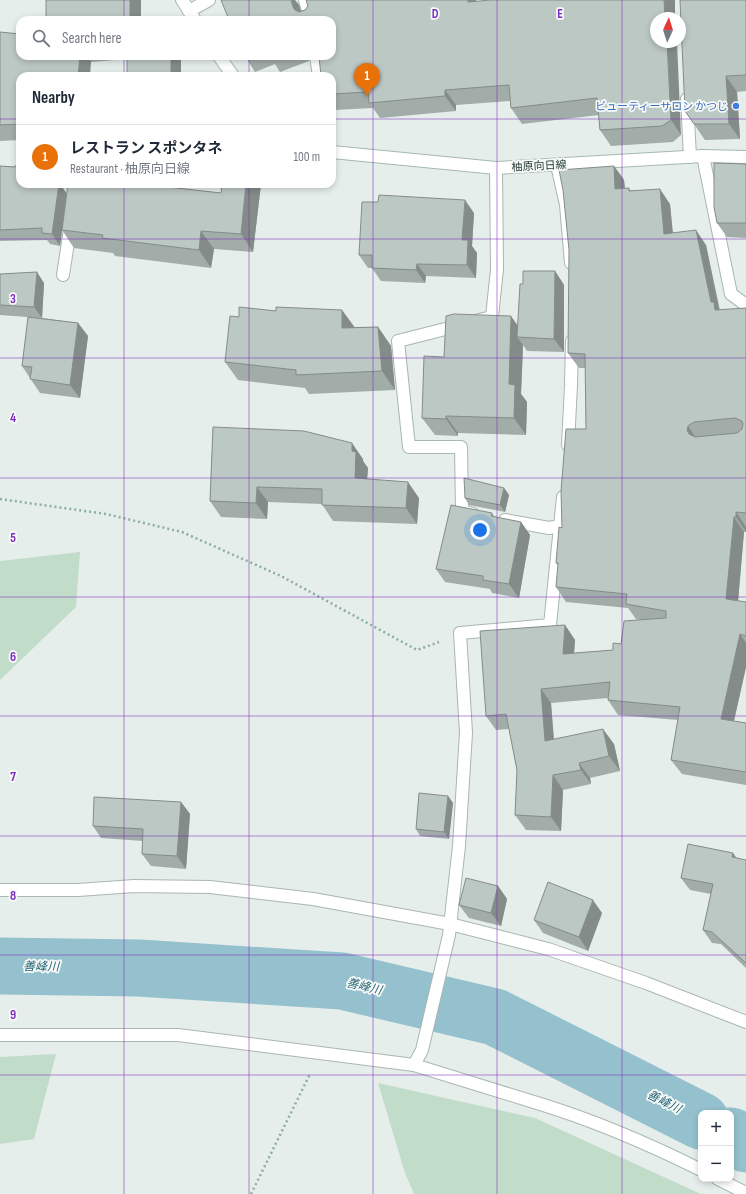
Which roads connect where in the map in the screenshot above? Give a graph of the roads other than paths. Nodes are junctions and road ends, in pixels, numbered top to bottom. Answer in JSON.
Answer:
{"nodes":[{"id":1,"x":182,"y":0,"type":"edge"},
{"id":2,"x":209,"y":0,"type":"edge"},
{"id":3,"x":305,"y":0,"type":"edge"},
{"id":4,"x":192,"y":15,"type":"edge"},
{"id":5,"x":310,"y":16,"type":"edge"},
{"id":6,"x":223,"y":60,"type":"edge"},
{"id":7,"x":317,"y":60,"type":"edge"},
{"id":8,"x":230,"y":72,"type":"edge"},
{"id":9,"x":318,"y":72,"type":"edge"},
{"id":10,"x":686,"y":86,"type":"edge"},
{"id":11,"x":336,"y":152,"type":"edge"},
{"id":12,"x":690,"y":156,"type":"junction"},
{"id":13,"x":703,"y":156,"type":"junction"},
{"id":14,"x":746,"y":157,"type":"edge"},
{"id":15,"x":557,"y":165,"type":"junction"},
{"id":16,"x":496,"y":168,"type":"junction"},
{"id":17,"x":72,"y":214,"type":"edge"},
{"id":18,"x":572,"y":272,"type":"edge"},
{"id":19,"x":63,"y":275,"type":"dead end"},
{"id":20,"x":746,"y":305,"type":"edge"},
{"id":21,"x":572,"y":330,"type":"edge"},
{"id":22,"x":567,"y":455,"type":"edge"},
{"id":23,"x":564,"y":486,"type":"edge"},
{"id":24,"x":561,"y":526,"type":"junction"},
{"id":25,"x":0,"y":890,"type":"edge"},
{"id":26,"x":449,"y":930,"type":"junction"},
{"id":27,"x":746,"y":1022,"type":"edge"},
{"id":28,"x":0,"y":1035,"type":"edge"},
{"id":29,"x":414,"y":1065,"type":"junction"},
{"id":30,"x":698,"y":1169,"type":"edge"},
{"id":31,"x":724,"y":1182,"type":"edge"},
{"id":32,"x":746,"y":1193,"type":"edge"}],
"edges":[{"from":1,"to":4,"type":"street"},
{"from":2,"to":4,"type":"street"},
{"from":3,"to":5,"type":"street"},
{"from":6,"to":8,"type":"street"},
{"from":7,"to":9,"type":"street"},
{"from":10,"to":12,"type":"street"},
{"from":11,"to":16,"type":"street","name":"柚原向日線"},
{"from":12,"to":13,"type":"street","name":"柚原向日線"},
{"from":12,"to":15,"type":"street","name":"柚原向日線"},
{"from":13,"to":14,"type":"street","name":"柚原向日線"},
{"from":13,"to":20,"type":"street"},
{"from":15,"to":16,"type":"street","name":"柚原向日線"},
{"from":15,"to":18,"type":"street"},
{"from":16,"to":24,"type":"street"},
{"from":17,"to":19,"type":"street"},
{"from":21,"to":22,"type":"street"},
{"from":23,"to":24,"type":"street"},
{"from":24,"to":26,"type":"street"},
{"from":25,"to":26,"type":"street"},
{"from":26,"to":27,"type":"street"},
{"from":26,"to":29,"type":"street"},
{"from":28,"to":29,"type":"street"},
{"from":29,"to":30,"type":"street"},
{"from":31,"to":32,"type":"street"}]}
